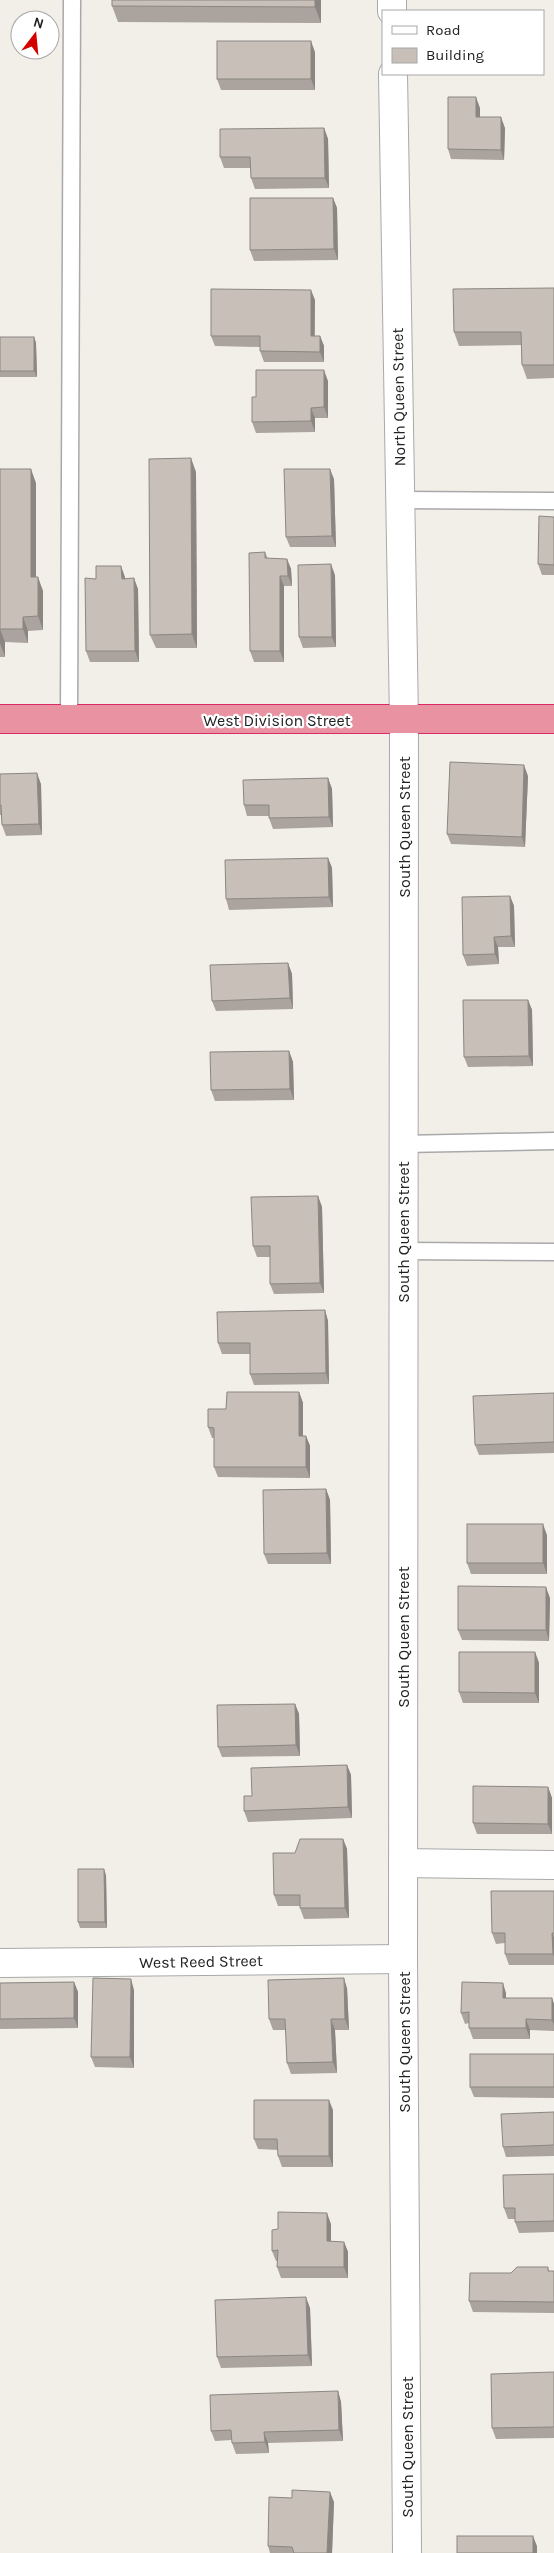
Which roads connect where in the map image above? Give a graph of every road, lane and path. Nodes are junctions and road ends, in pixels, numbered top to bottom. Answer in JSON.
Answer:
{"nodes":[{"id":1,"x":72,"y":0,"type":"edge"},
{"id":2,"x":393,"y":75,"type":"edge"},
{"id":3,"x":400,"y":500,"type":"junction"},
{"id":4,"x":554,"y":501,"type":"edge"},
{"id":5,"x":0,"y":719,"type":"edge"},
{"id":6,"x":69,"y":719,"type":"junction"},
{"id":7,"x":554,"y":719,"type":"edge"},
{"id":8,"x":404,"y":720,"type":"junction"},
{"id":9,"x":554,"y":1141,"type":"edge"},
{"id":10,"x":404,"y":1144,"type":"junction"},
{"id":11,"x":403,"y":1251,"type":"junction"},
{"id":12,"x":554,"y":1252,"type":"edge"},
{"id":13,"x":403,"y":1863,"type":"junction"},
{"id":14,"x":554,"y":1864,"type":"edge"},
{"id":15,"x":403,"y":1959,"type":"junction"},
{"id":16,"x":0,"y":1963,"type":"edge"},
{"id":17,"x":407,"y":2553,"type":"edge"}],
"edges":[{"from":1,"to":6,"type":"lane"},
{"from":2,"to":3,"type":"street","name":"North Queen Street"},
{"from":3,"to":4,"type":"lane"},
{"from":3,"to":8,"type":"street","name":"North Queen Street"},
{"from":5,"to":6,"type":"highway","name":"West Division Street"},
{"from":6,"to":8,"type":"highway","name":"West Division Street"},
{"from":7,"to":8,"type":"highway","name":"West Division Street"},
{"from":8,"to":10,"type":"street","name":"South Queen Street"},
{"from":9,"to":10,"type":"lane"},
{"from":10,"to":11,"type":"street","name":"South Queen Street"},
{"from":11,"to":12,"type":"lane"},
{"from":11,"to":13,"type":"street","name":"South Queen Street"},
{"from":13,"to":14,"type":"street"},
{"from":13,"to":15,"type":"street","name":"South Queen Street"},
{"from":15,"to":16,"type":"street","name":"West Reed Street"},
{"from":15,"to":17,"type":"street","name":"South Queen Street"}]}
